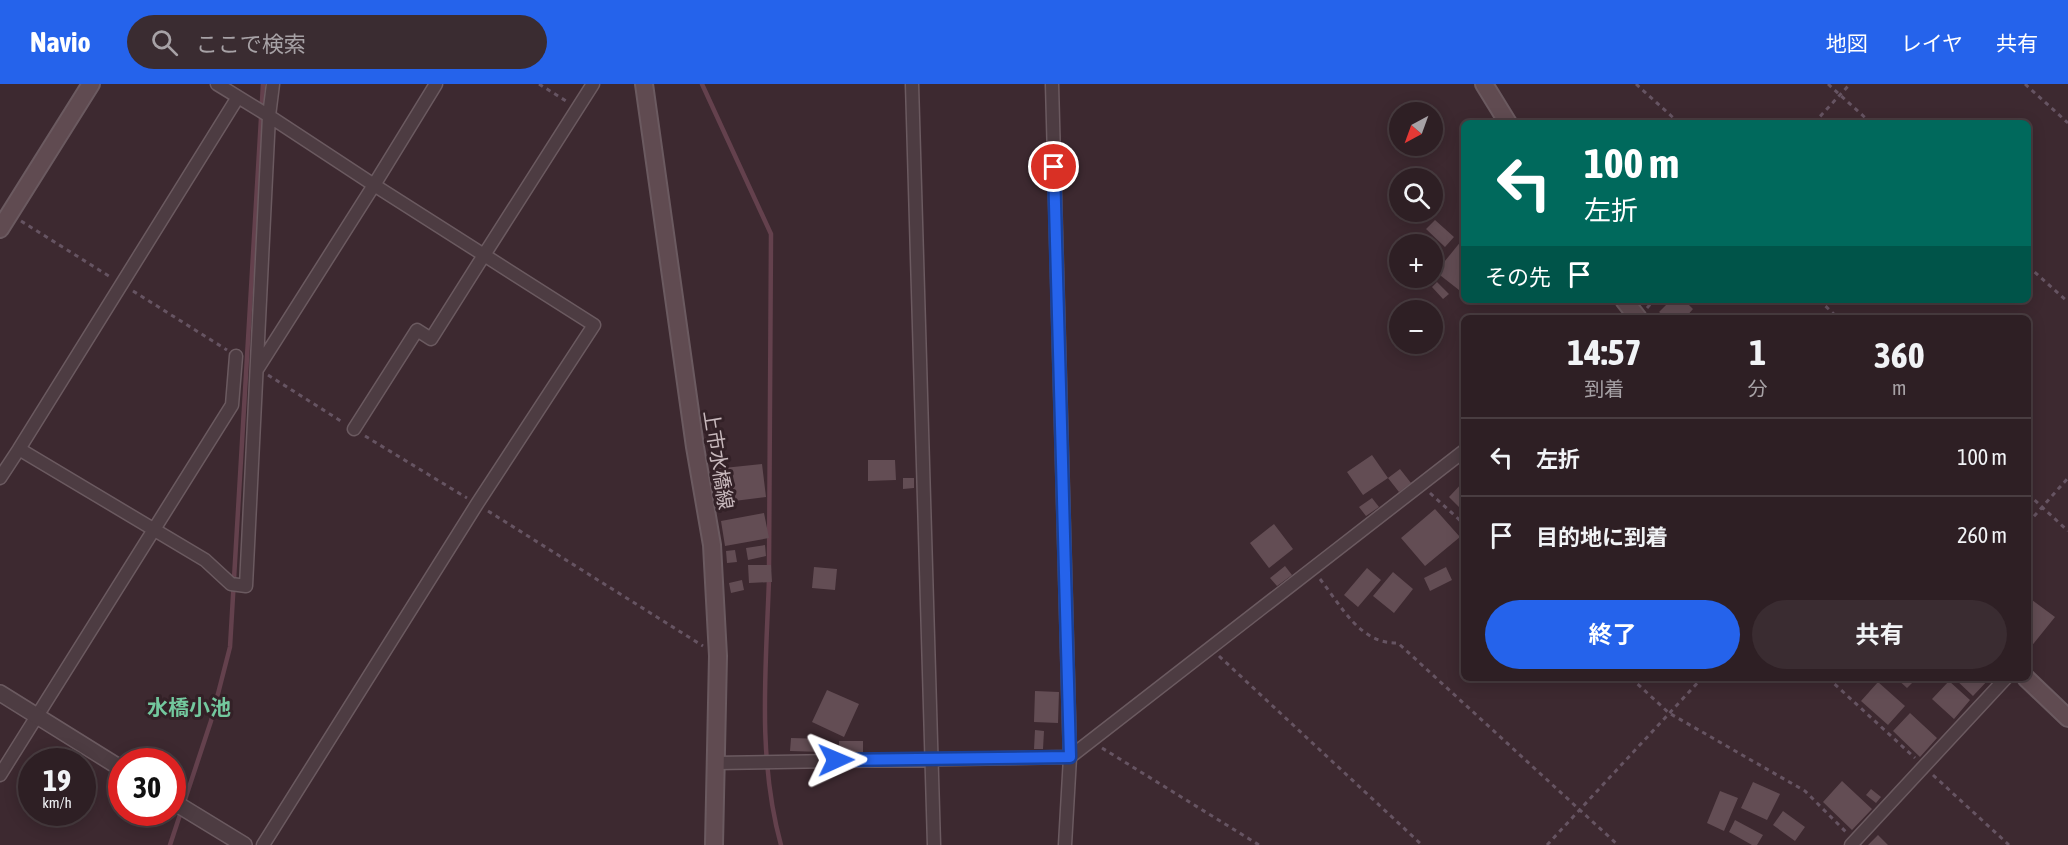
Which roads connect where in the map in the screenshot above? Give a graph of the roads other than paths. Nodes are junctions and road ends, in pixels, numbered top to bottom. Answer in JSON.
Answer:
{"nodes":[{"id":1,"x":91,"y":84,"type":"edge"},
{"id":2,"x":217,"y":84,"type":"edge"},
{"id":3,"x":273,"y":84,"type":"edge"},
{"id":4,"x":436,"y":84,"type":"edge"},
{"id":5,"x":593,"y":84,"type":"edge"},
{"id":6,"x":644,"y":84,"type":"edge"},
{"id":7,"x":912,"y":84,"type":"edge"},
{"id":8,"x":1052,"y":84,"type":"edge"},
{"id":9,"x":1484,"y":84,"type":"edge"},
{"id":10,"x":238,"y":97,"type":"junction"},
{"id":11,"x":269,"y":116,"type":"junction"},
{"id":12,"x":1506,"y":120,"type":"edge"},
{"id":13,"x":374,"y":185,"type":"junction"},
{"id":14,"x":0,"y":229,"type":"edge"},
{"id":15,"x":484,"y":255,"type":"junction"},
{"id":16,"x":1626,"y":303,"type":"edge"},
{"id":17,"x":1636,"y":315,"type":"edge"},
{"id":18,"x":236,"y":356,"type":"dead end"},
{"id":19,"x":257,"y":369,"type":"junction"},
{"id":20,"x":354,"y":429,"type":"dead end"},
{"id":21,"x":19,"y":448,"type":"junction"},
{"id":22,"x":1461,"y":453,"type":"edge"},
{"id":23,"x":0,"y":478,"type":"edge"},
{"id":24,"x":156,"y":530,"type":"junction"},
{"id":25,"x":2003,"y":681,"type":"edge"},
{"id":26,"x":2029,"y":681,"type":"edge"},
{"id":27,"x":0,"y":693,"type":"edge"},
{"id":28,"x":36,"y":717,"type":"junction"},
{"id":29,"x":2068,"y":718,"type":"edge"},
{"id":30,"x":1070,"y":757,"type":"junction"},
{"id":31,"x":932,"y":758,"type":"junction"},
{"id":32,"x":108,"y":761,"type":"edge"},
{"id":33,"x":717,"y":763,"type":"junction"},
{"id":34,"x":0,"y":775,"type":"edge"},
{"id":35,"x":186,"y":810,"type":"edge"},
{"id":36,"x":1853,"y":842,"type":"edge"},
{"id":37,"x":244,"y":845,"type":"edge"},
{"id":38,"x":263,"y":845,"type":"edge"},
{"id":39,"x":714,"y":845,"type":"edge"},
{"id":40,"x":934,"y":845,"type":"edge"},
{"id":41,"x":1065,"y":845,"type":"edge"}],
"edges":[{"from":1,"to":14,"type":"main road"},
{"from":2,"to":10,"type":"street"},
{"from":3,"to":11,"type":"street"},
{"from":4,"to":13,"type":"street"},
{"from":5,"to":15,"type":"street"},
{"from":6,"to":33,"type":"main road","name":"上市水橋線"},
{"from":7,"to":31,"type":"street"},
{"from":8,"to":30,"type":"street"},
{"from":9,"to":12,"type":"main road"},
{"from":10,"to":11,"type":"street"},
{"from":10,"to":21,"type":"street"},
{"from":11,"to":13,"type":"street"},
{"from":11,"to":19,"type":"street"},
{"from":13,"to":15,"type":"street"},
{"from":13,"to":19,"type":"street"},
{"from":15,"to":20,"type":"street"},
{"from":15,"to":38,"type":"street"},
{"from":16,"to":17,"type":"main road"},
{"from":18,"to":24,"type":"street"},
{"from":19,"to":24,"type":"street"},
{"from":21,"to":23,"type":"street"},
{"from":21,"to":24,"type":"street"},
{"from":22,"to":30,"type":"street"},
{"from":24,"to":28,"type":"street"},
{"from":25,"to":36,"type":"street"},
{"from":26,"to":29,"type":"main road"},
{"from":27,"to":28,"type":"street"},
{"from":28,"to":32,"type":"street"},
{"from":28,"to":34,"type":"street"},
{"from":30,"to":31,"type":"street"},
{"from":30,"to":41,"type":"street"},
{"from":31,"to":33,"type":"street"},
{"from":31,"to":40,"type":"street"},
{"from":33,"to":39,"type":"main road","name":"上市水橋線"},
{"from":35,"to":37,"type":"street"}]}
